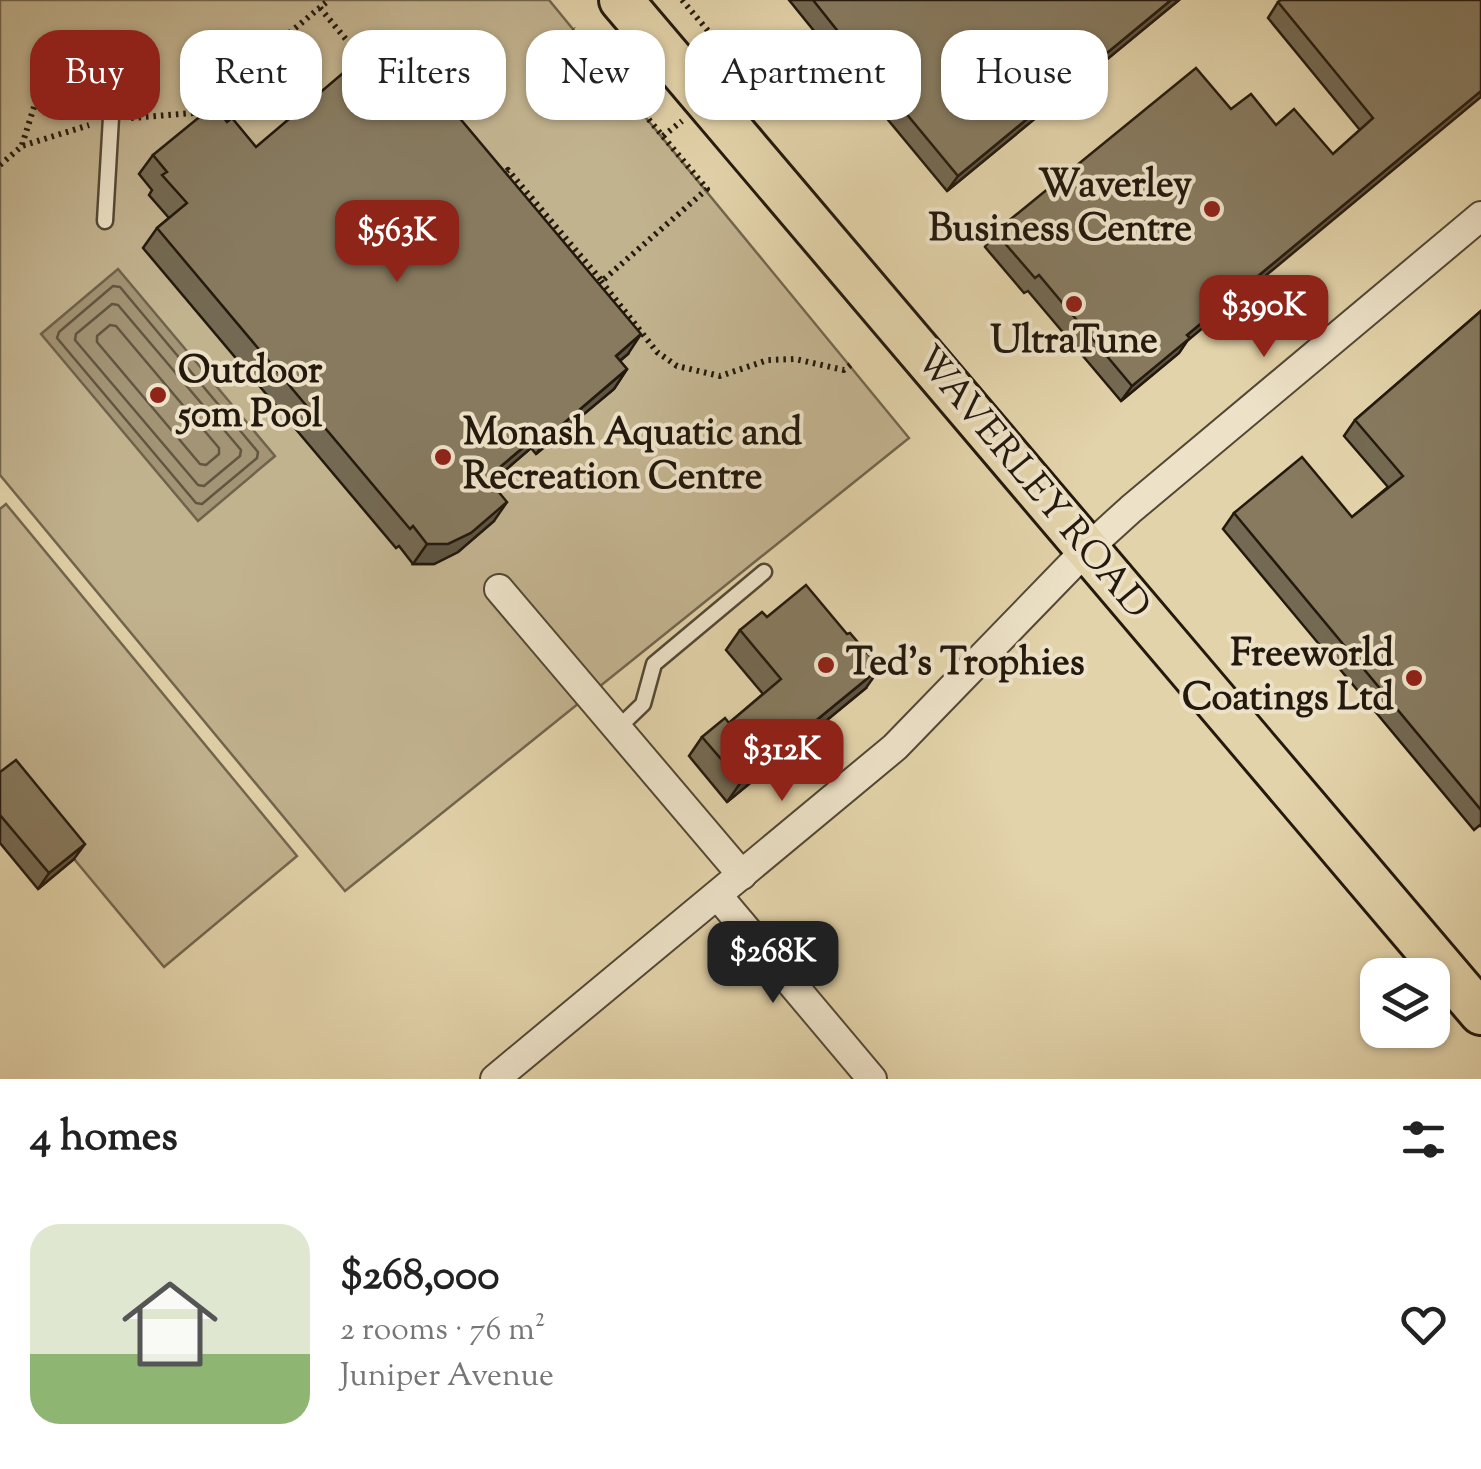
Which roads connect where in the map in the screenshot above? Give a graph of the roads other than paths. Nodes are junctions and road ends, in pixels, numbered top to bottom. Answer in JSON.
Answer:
{"nodes":[{"id":1,"x":620,"y":0,"type":"edge"},
{"id":2,"x":113,"y":120,"type":"edge"},
{"id":3,"x":1481,"y":216,"type":"edge"},
{"id":4,"x":105,"y":221,"type":"dead end"},
{"id":5,"x":1087,"y":549,"type":"junction"},
{"id":6,"x":764,"y":572,"type":"dead end"},
{"id":7,"x":499,"y":589,"type":"dead end"},
{"id":8,"x":617,"y":728,"type":"junction"},
{"id":9,"x":742,"y":875,"type":"junction"},
{"id":10,"x":718,"y":896,"type":"junction"},
{"id":11,"x":1481,"y":1013,"type":"edge"},
{"id":12,"x":495,"y":1079,"type":"edge"},
{"id":13,"x":872,"y":1079,"type":"edge"}],
"edges":[{"from":1,"to":5,"type":"main road","name":"WAVERLEY ROAD"},
{"from":2,"to":4,"type":"lane"},
{"from":3,"to":5,"type":"street"},
{"from":5,"to":9,"type":"street"},
{"from":5,"to":11,"type":"main road","name":"WAVERLEY ROAD"},
{"from":6,"to":8,"type":"lane"},
{"from":7,"to":8,"type":"street"},
{"from":8,"to":9,"type":"street"},
{"from":9,"to":10,"type":"street"},
{"from":10,"to":12,"type":"street"},
{"from":10,"to":13,"type":"street"}]}
